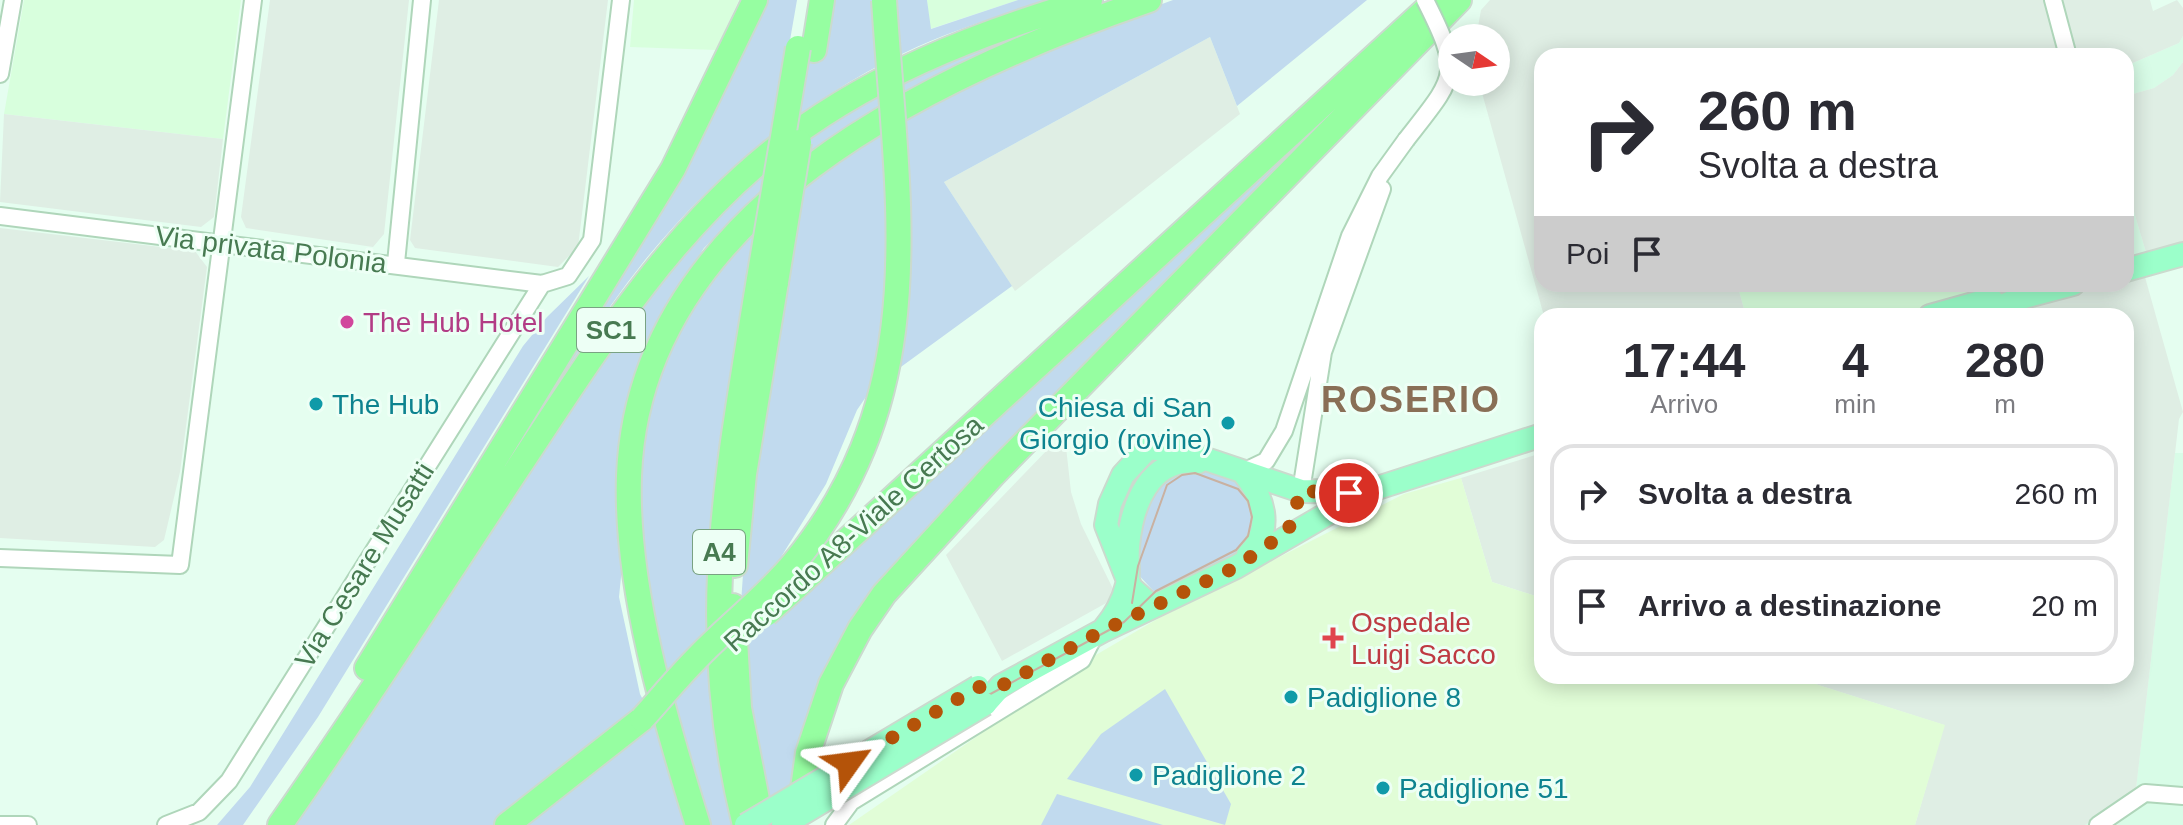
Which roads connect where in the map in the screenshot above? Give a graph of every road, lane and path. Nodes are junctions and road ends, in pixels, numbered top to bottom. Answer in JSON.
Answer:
{"nodes":[{"id":1,"x":253,"y":0,"type":"edge"},
{"id":2,"x":422,"y":0,"type":"edge"},
{"id":3,"x":621,"y":0,"type":"edge"},
{"id":4,"x":755,"y":0,"type":"edge"},
{"id":5,"x":806,"y":0,"type":"edge"},
{"id":6,"x":822,"y":0,"type":"edge"},
{"id":7,"x":884,"y":0,"type":"edge"},
{"id":8,"x":1090,"y":0,"type":"edge"},
{"id":9,"x":1149,"y":0,"type":"edge"},
{"id":10,"x":1425,"y":0,"type":"edge"},
{"id":11,"x":1437,"y":0,"type":"edge"},
{"id":12,"x":1459,"y":0,"type":"edge"},
{"id":13,"x":2053,"y":0,"type":"edge"},
{"id":14,"x":11,"y":5,"type":"edge"},
{"id":15,"x":2066,"y":48,"type":"edge"},
{"id":16,"x":806,"y":49,"type":"junction"},
{"id":17,"x":0,"y":74,"type":"edge"},
{"id":18,"x":1406,"y":140,"type":"junction"},
{"id":19,"x":0,"y":216,"type":"edge"},
{"id":20,"x":221,"y":242,"type":"junction"},
{"id":21,"x":2183,"y":254,"type":"edge"},
{"id":22,"x":2161,"y":261,"type":"junction"},
{"id":23,"x":396,"y":263,"type":"junction"},
{"id":24,"x":2183,"y":266,"type":"edge"},
{"id":25,"x":2134,"y":268,"type":"edge"},
{"id":26,"x":768,"y":280,"type":"junction"},
{"id":27,"x":542,"y":284,"type":"junction"},
{"id":28,"x":2017,"y":292,"type":"edge"},
{"id":29,"x":2019,"y":292,"type":"edge"},
{"id":30,"x":1960,"y":308,"type":"edge"},
{"id":31,"x":1991,"y":308,"type":"edge"},
{"id":32,"x":1309,"y":425,"type":"junction"},
{"id":33,"x":1534,"y":438,"type":"edge"},
{"id":34,"x":1276,"y":447,"type":"junction"},
{"id":35,"x":1243,"y":472,"type":"junction"},
{"id":36,"x":1301,"y":491,"type":"junction"},
{"id":37,"x":1365,"y":492,"type":"junction"},
{"id":38,"x":1276,"y":541,"type":"junction"},
{"id":39,"x":0,"y":558,"type":"edge"},
{"id":40,"x":1236,"y":567,"type":"junction"},
{"id":41,"x":1128,"y":581,"type":"junction"},
{"id":42,"x":1152,"y":607,"type":"junction"},
{"id":43,"x":1098,"y":633,"type":"junction"},
{"id":44,"x":982,"y":695,"type":"junction"},
{"id":45,"x":642,"y":719,"type":"junction"},
{"id":46,"x":2183,"y":796,"type":"edge"},
{"id":47,"x":0,"y":825,"type":"edge"},
{"id":48,"x":28,"y":825,"type":"edge"},
{"id":49,"x":166,"y":825,"type":"edge"},
{"id":50,"x":263,"y":825,"type":"edge"},
{"id":51,"x":280,"y":825,"type":"edge"},
{"id":52,"x":507,"y":825,"type":"edge"},
{"id":53,"x":698,"y":825,"type":"edge"},
{"id":54,"x":746,"y":825,"type":"edge"},
{"id":55,"x":762,"y":825,"type":"edge"},
{"id":56,"x":783,"y":825,"type":"edge"},
{"id":57,"x":800,"y":825,"type":"edge"},
{"id":58,"x":834,"y":825,"type":"edge"},
{"id":59,"x":2098,"y":825,"type":"edge"}],
"edges":[{"from":1,"to":20,"type":"street"},
{"from":2,"to":23,"type":"street"},
{"from":3,"to":27,"type":"street"},
{"from":4,"to":50,"type":"highway"},
{"from":5,"to":16,"type":"highway","number":"A4"},
{"from":6,"to":16,"type":"highway","number":"A4"},
{"from":7,"to":45,"type":"highway","bridge":true},
{"from":8,"to":51,"type":"highway","number":"SC1"},
{"from":9,"to":53,"type":"highway"},
{"from":10,"to":18,"type":"street","bridge":true},
{"from":11,"to":45,"type":"highway","name":"Raccordo A8-Viale Certosa","bridge":true},
{"from":12,"to":57,"type":"highway"},
{"from":13,"to":15,"type":"street"},
{"from":14,"to":17,"type":"street"},
{"from":16,"to":26,"type":"highway","number":"A4","bridge":true},
{"from":18,"to":32,"type":"street"},
{"from":18,"to":34,"type":"street"},
{"from":19,"to":20,"type":"street","name":"Via privata Polonia"},
{"from":20,"to":23,"type":"street","name":"Via privata Polonia"},
{"from":20,"to":39,"type":"street"},
{"from":21,"to":22,"type":"main road"},
{"from":22,"to":24,"type":"street"},
{"from":22,"to":25,"type":"main road"},
{"from":23,"to":27,"type":"street","name":"Via privata Polonia"},
{"from":26,"to":54,"type":"highway","number":"A4"},
{"from":26,"to":55,"type":"highway","number":"A4"},
{"from":27,"to":49,"type":"street","name":"Via Cesare Musatti"},
{"from":28,"to":30,"type":"main road"},
{"from":29,"to":31,"type":"main road"},
{"from":32,"to":34,"type":"street"},
{"from":32,"to":36,"type":"street"},
{"from":33,"to":37,"type":"main road"},
{"from":34,"to":35,"type":"street"},
{"from":35,"to":36,"type":"main road"},
{"from":35,"to":40,"type":"main road"},
{"from":35,"to":41,"type":"main road"},
{"from":36,"to":37,"type":"main road"},
{"from":36,"to":38,"type":"main road"},
{"from":37,"to":38,"type":"main road"},
{"from":38,"to":40,"type":"main road"},
{"from":40,"to":42,"type":"main road"},
{"from":41,"to":42,"type":"main road"},
{"from":41,"to":43,"type":"main road"},
{"from":42,"to":43,"type":"main road"},
{"from":43,"to":44,"type":"main road"},
{"from":43,"to":58,"type":"street"},
{"from":44,"to":54,"type":"main road","bridge":true},
{"from":44,"to":56,"type":"main road","bridge":true},
{"from":45,"to":52,"type":"highway","name":"Raccordo A8-Viale Certosa"},
{"from":46,"to":59,"type":"street"},
{"from":47,"to":48,"type":"street"}]}
